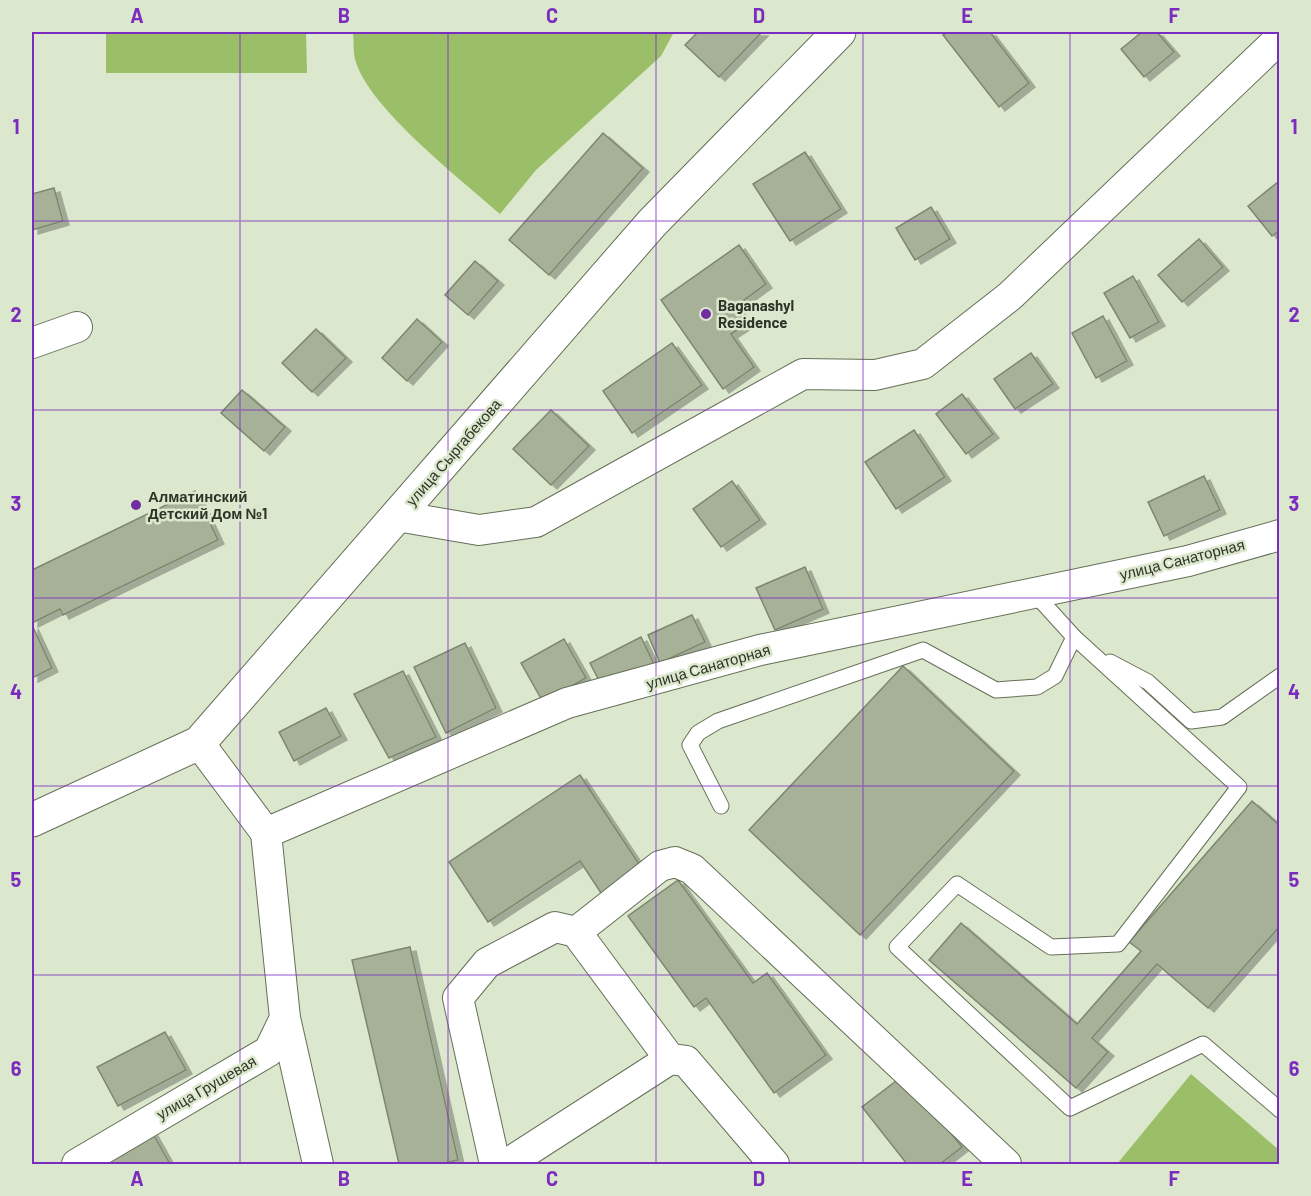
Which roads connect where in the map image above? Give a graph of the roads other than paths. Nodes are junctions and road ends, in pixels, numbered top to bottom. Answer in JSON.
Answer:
{"nodes":[{"id":1,"x":839,"y":32,"type":"edge"},
{"id":2,"x":1280,"y":38,"type":"edge"},
{"id":3,"x":77,"y":327,"type":"dead end"},
{"id":4,"x":32,"y":343,"type":"edge"},
{"id":5,"x":397,"y":516,"type":"junction"},
{"id":6,"x":1280,"y":535,"type":"edge"},
{"id":7,"x":1034,"y":593,"type":"junction"},
{"id":8,"x":1074,"y":637,"type":"junction"},
{"id":9,"x":1089,"y":650,"type":"junction"},
{"id":10,"x":1280,"y":676,"type":"edge"},
{"id":11,"x":199,"y":743,"type":"junction"},
{"id":12,"x":722,"y":806,"type":"dead end"},
{"id":13,"x":32,"y":820,"type":"edge"},
{"id":14,"x":266,"y":833,"type":"junction"},
{"id":15,"x":576,"y":932,"type":"junction"},
{"id":16,"x":285,"y":1018,"type":"junction"},
{"id":17,"x":670,"y":1059,"type":"junction"},
{"id":18,"x":1280,"y":1110,"type":"edge"},
{"id":19,"x":77,"y":1164,"type":"edge"},
{"id":20,"x":318,"y":1164,"type":"edge"},
{"id":21,"x":495,"y":1164,"type":"edge"},
{"id":22,"x":507,"y":1164,"type":"edge"},
{"id":23,"x":774,"y":1164,"type":"edge"},
{"id":24,"x":1006,"y":1164,"type":"edge"}],
"edges":[{"from":1,"to":5,"type":"street","name":"улица Сыргабекова"},
{"from":2,"to":5,"type":"street"},
{"from":3,"to":4,"type":"street"},
{"from":5,"to":11,"type":"street","name":"улица Сыргабекова"},
{"from":6,"to":7,"type":"street","name":"улица Санаторная"},
{"from":7,"to":8,"type":"lane"},
{"from":7,"to":14,"type":"street","name":"улица Санаторная"},
{"from":8,"to":9,"type":"lane"},
{"from":8,"to":12,"type":"lane"},
{"from":9,"to":10,"type":"lane"},
{"from":9,"to":18,"type":"lane"},
{"from":11,"to":13,"type":"street","name":"улица Сыргабекова"},
{"from":11,"to":14,"type":"street"},
{"from":14,"to":16,"type":"street"},
{"from":15,"to":17,"type":"street"},
{"from":15,"to":21,"type":"street"},
{"from":15,"to":24,"type":"street"},
{"from":16,"to":19,"type":"street","name":"улица Грушевая"},
{"from":16,"to":20,"type":"street"},
{"from":17,"to":22,"type":"street"},
{"from":17,"to":23,"type":"street"}]}
